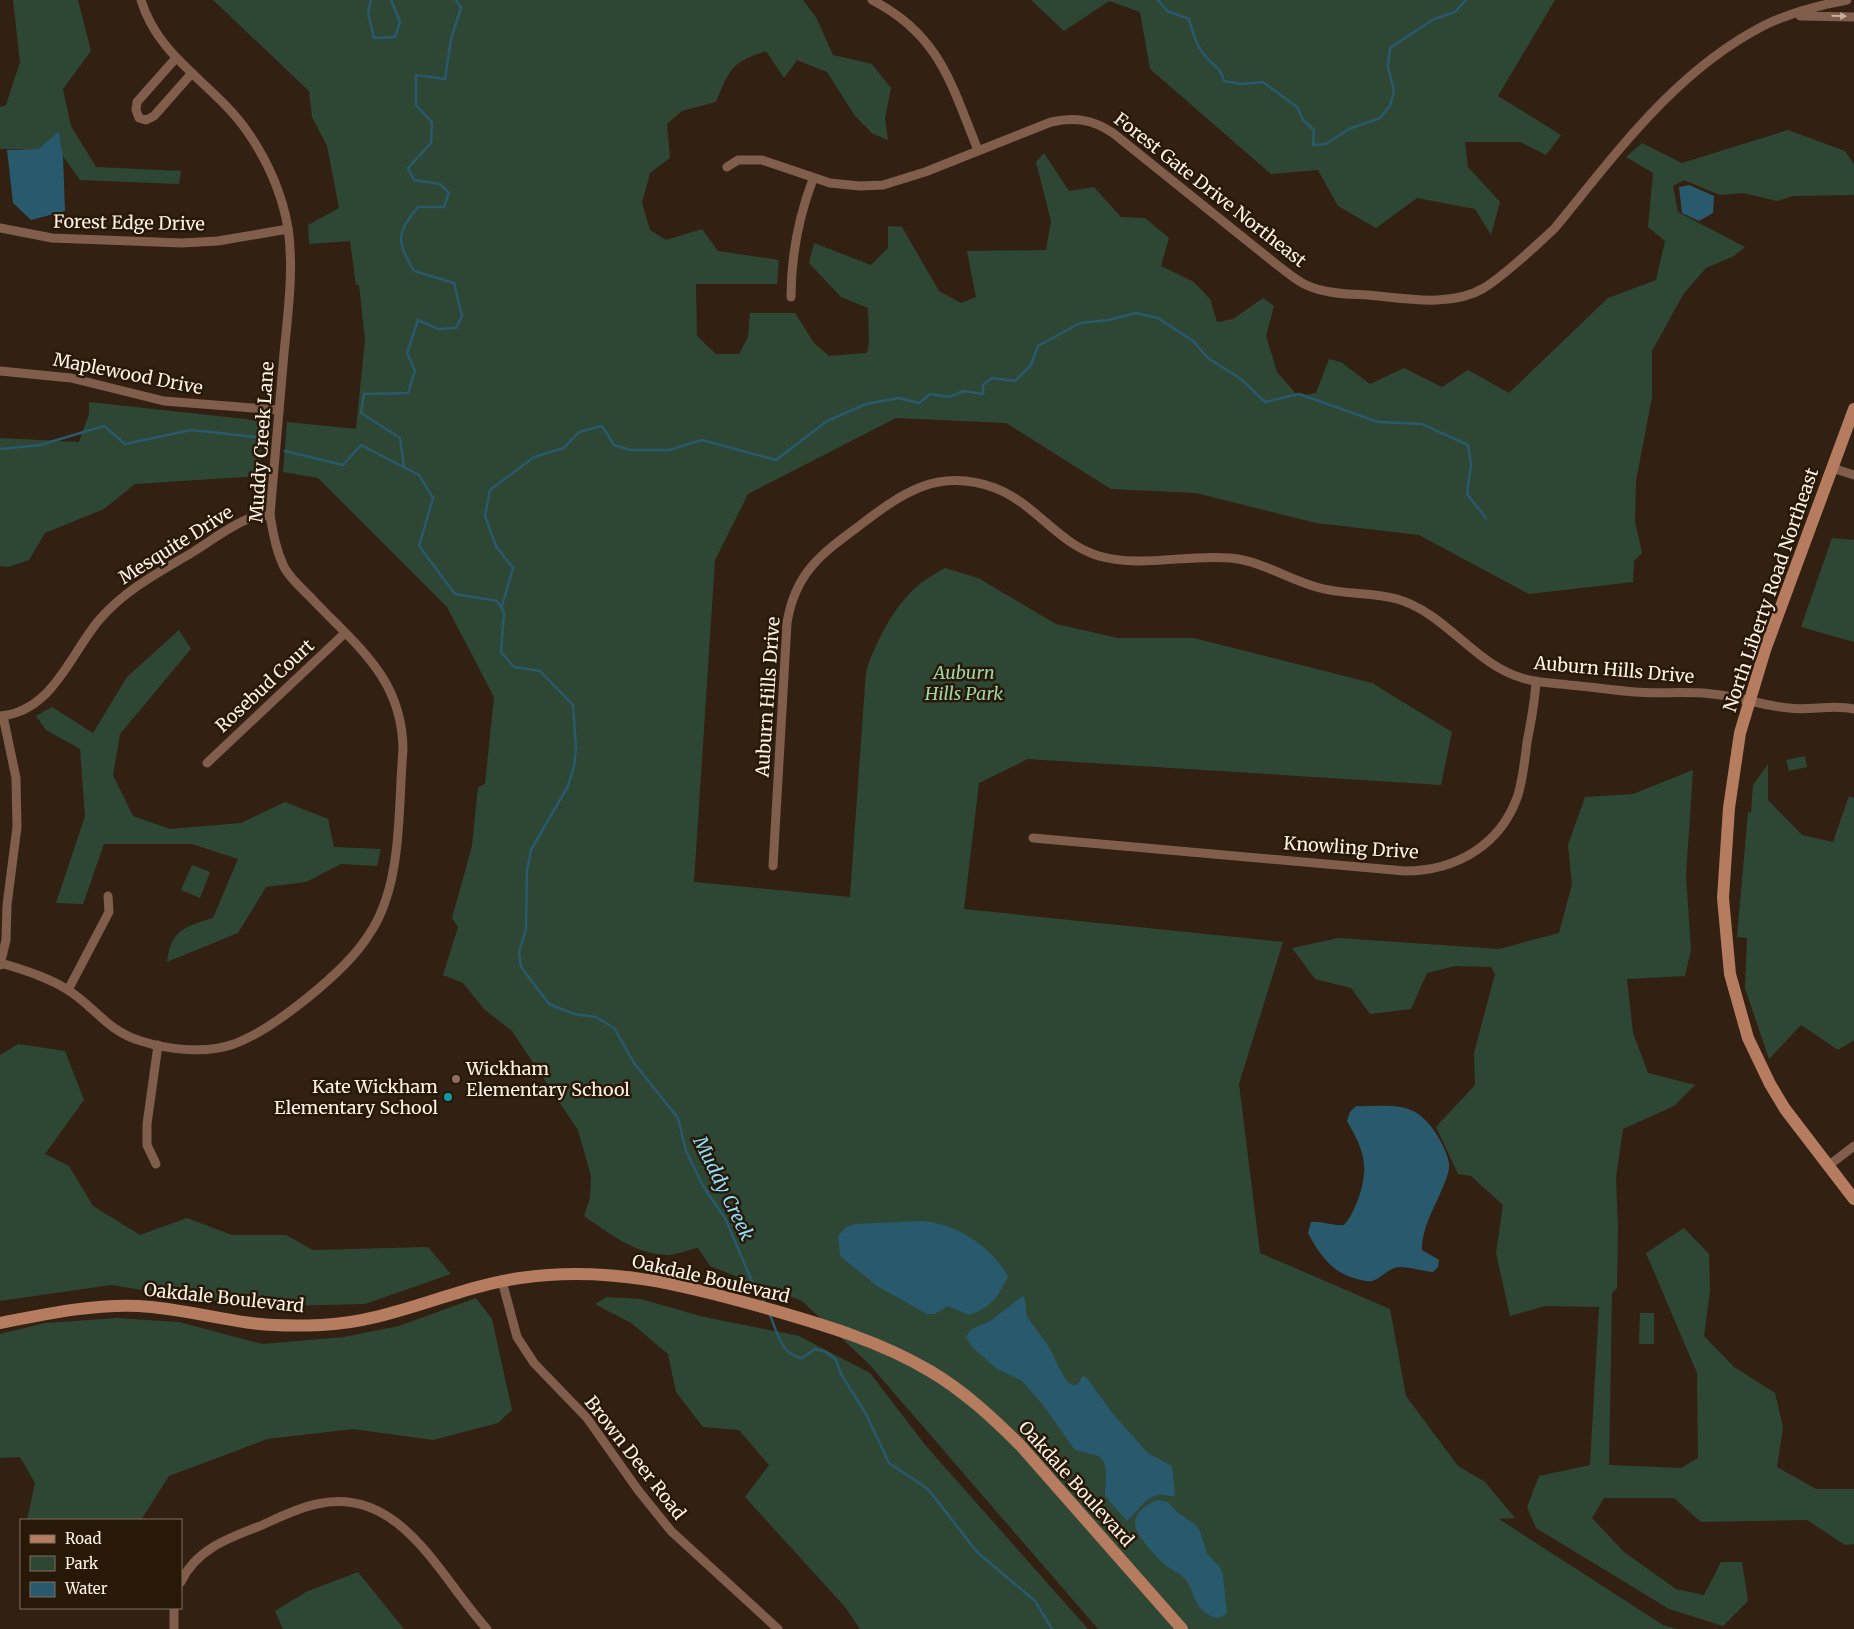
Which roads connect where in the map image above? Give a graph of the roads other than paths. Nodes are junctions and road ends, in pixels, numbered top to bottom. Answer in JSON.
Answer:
{"nodes":[{"id":1,"x":141,"y":0,"type":"edge"},
{"id":2,"x":872,"y":0,"type":"edge"},
{"id":3,"x":1847,"y":0,"type":"edge"},
{"id":4,"x":1790,"y":16,"type":"junction"},
{"id":5,"x":1854,"y":17,"type":"edge"},
{"id":6,"x":176,"y":58,"type":"junction"},
{"id":7,"x":192,"y":73,"type":"junction"},
{"id":8,"x":978,"y":150,"type":"junction"},
{"id":9,"x":727,"y":167,"type":"dead end"},
{"id":10,"x":813,"y":179,"type":"junction"},
{"id":11,"x":0,"y":228,"type":"edge"},
{"id":12,"x":288,"y":229,"type":"junction"},
{"id":13,"x":791,"y":296,"type":"dead end"},
{"id":14,"x":0,"y":371,"type":"edge"},
{"id":15,"x":1854,"y":409,"type":"edge"},
{"id":16,"x":279,"y":410,"type":"junction"},
{"id":17,"x":1832,"y":468,"type":"junction"},
{"id":18,"x":1854,"y":475,"type":"edge"},
{"id":19,"x":270,"y":516,"type":"junction"},
{"id":20,"x":344,"y":633,"type":"junction"},
{"id":21,"x":1536,"y":681,"type":"junction"},
{"id":22,"x":1750,"y":700,"type":"junction"},
{"id":23,"x":1854,"y":709,"type":"edge"},
{"id":24,"x":1,"y":716,"type":"edge"},
{"id":25,"x":207,"y":763,"type":"dead end"},
{"id":26,"x":1033,"y":838,"type":"dead end"},
{"id":27,"x":774,"y":866,"type":"dead end"},
{"id":28,"x":108,"y":896,"type":"dead end"},
{"id":29,"x":1,"y":964,"type":"edge"},
{"id":30,"x":68,"y":990,"type":"junction"},
{"id":31,"x":158,"y":1045,"type":"junction"},
{"id":32,"x":1854,"y":1146,"type":"edge"},
{"id":33,"x":156,"y":1164,"type":"dead end"},
{"id":34,"x":1828,"y":1166,"type":"junction"},
{"id":35,"x":1854,"y":1199,"type":"edge"},
{"id":36,"x":502,"y":1281,"type":"junction"},
{"id":37,"x":0,"y":1323,"type":"edge"},
{"id":38,"x":182,"y":1581,"type":"edge"},
{"id":39,"x":174,"y":1609,"type":"edge"},
{"id":40,"x":174,"y":1629,"type":"edge"},
{"id":41,"x":487,"y":1629,"type":"edge"},
{"id":42,"x":778,"y":1629,"type":"edge"},
{"id":43,"x":1182,"y":1629,"type":"edge"}],
"edges":[{"from":1,"to":6,"type":"street","name":"Muddy Creek Lane"},
{"from":2,"to":8,"type":"street"},
{"from":3,"to":4,"type":"street","name":"Forest Gate Drive Northeast"},
{"from":4,"to":5,"type":"street","name":"Forest Gate Drive Northeast","one_way":true},
{"from":4,"to":8,"type":"street","name":"Forest Gate Drive Northeast"},
{"from":6,"to":7,"type":"street","name":"Muddy Creek Lane"},
{"from":6,"to":7,"type":"street"},
{"from":7,"to":12,"type":"street","name":"Muddy Creek Lane"},
{"from":8,"to":10,"type":"street","name":"Forest Gate Drive Northeast"},
{"from":9,"to":10,"type":"street","name":"Forest Gate Drive Northeast"},
{"from":10,"to":13,"type":"street"},
{"from":11,"to":12,"type":"street","name":"Forest Edge Drive"},
{"from":12,"to":16,"type":"street","name":"Muddy Creek Lane"},
{"from":14,"to":16,"type":"street","name":"Maplewood Drive"},
{"from":15,"to":17,"type":"main road","name":"North Liberty Road Northeast"},
{"from":16,"to":19,"type":"street","name":"Muddy Creek Lane"},
{"from":17,"to":18,"type":"street"},
{"from":17,"to":22,"type":"main road","name":"North Liberty Road Northeast"},
{"from":19,"to":20,"type":"street","name":"Muddy Creek Lane"},
{"from":19,"to":24,"type":"street","name":"Mesquite Drive"},
{"from":20,"to":25,"type":"street","name":"Rosebud Court"},
{"from":20,"to":31,"type":"street","name":"Muddy Creek Lane"},
{"from":21,"to":22,"type":"street","name":"Auburn Hills Drive"},
{"from":21,"to":26,"type":"street","name":"Knowling Drive"},
{"from":21,"to":27,"type":"street","name":"Auburn Hills Drive"},
{"from":22,"to":23,"type":"street","name":"Auburn Hills Drive"},
{"from":22,"to":34,"type":"main road","name":"North Liberty Road Northeast"},
{"from":24,"to":29,"type":"street"},
{"from":28,"to":30,"type":"street"},
{"from":29,"to":30,"type":"street","name":"Muddy Creek Lane"},
{"from":30,"to":31,"type":"street","name":"Muddy Creek Lane"},
{"from":31,"to":33,"type":"street"},
{"from":32,"to":34,"type":"street"},
{"from":34,"to":35,"type":"main road","name":"North Liberty Road Northeast"},
{"from":36,"to":37,"type":"main road","name":"Oakdale Boulevard"},
{"from":36,"to":42,"type":"street","name":"Brown Deer Road"},
{"from":36,"to":43,"type":"main road","name":"Oakdale Boulevard"},
{"from":38,"to":41,"type":"street"},
{"from":39,"to":40,"type":"street"}]}
